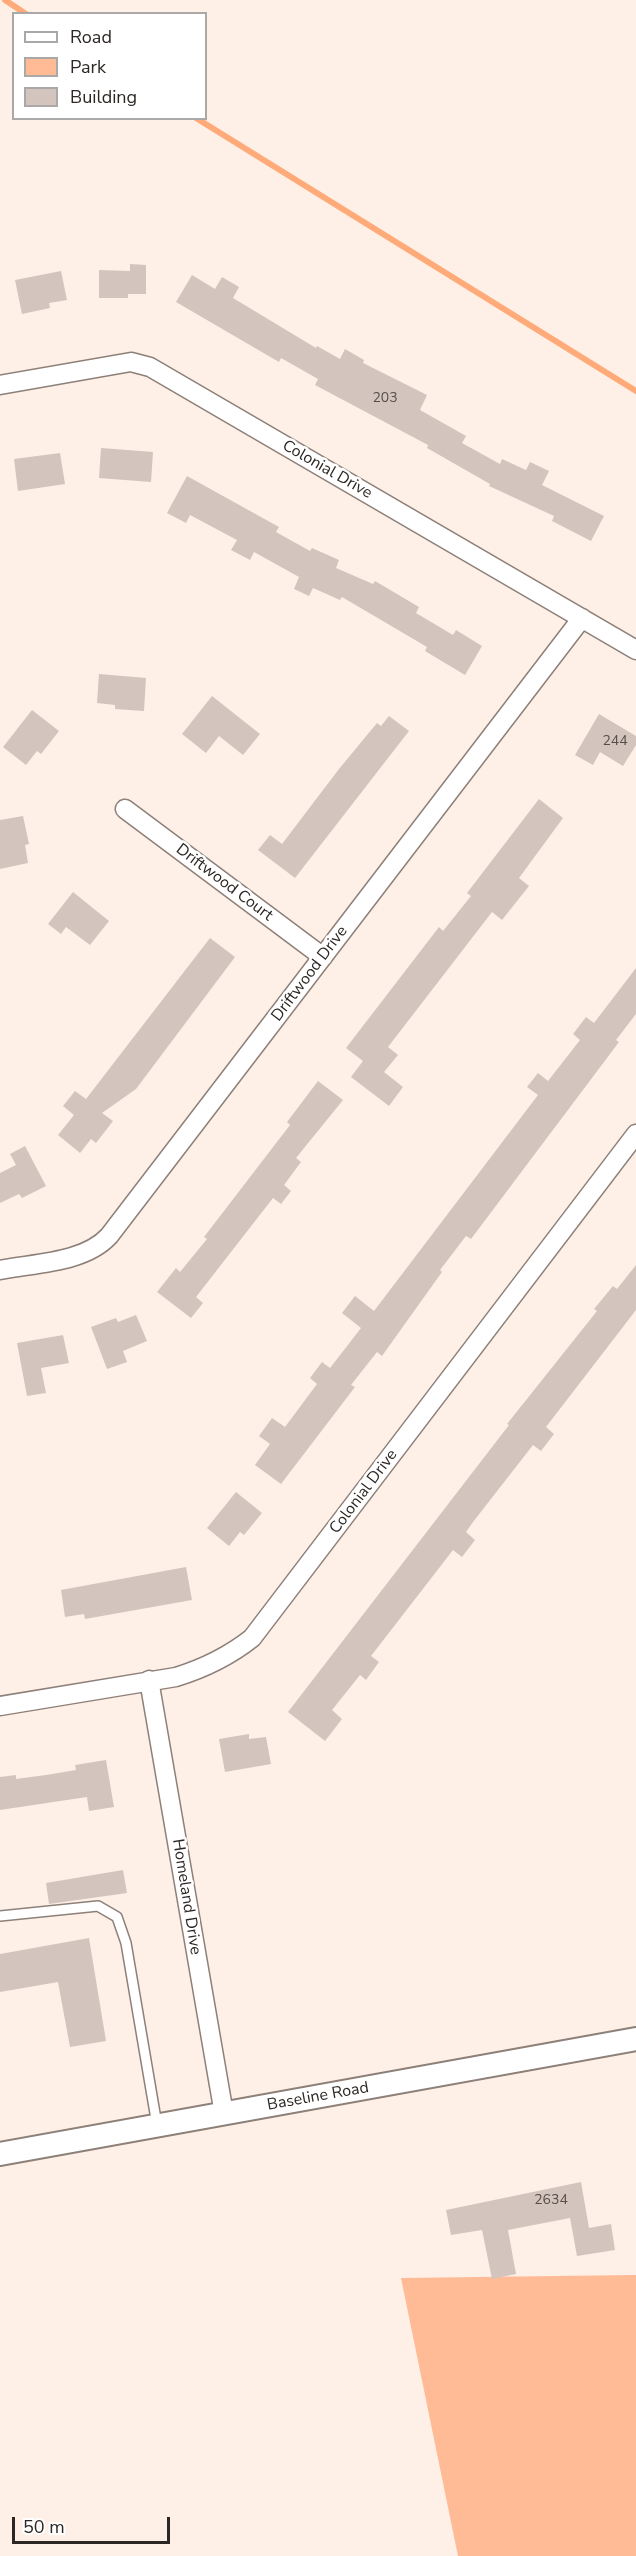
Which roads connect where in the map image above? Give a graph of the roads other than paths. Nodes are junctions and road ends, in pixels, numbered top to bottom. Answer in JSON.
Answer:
{"nodes":[{"id":1,"x":0,"y":385,"type":"edge"},
{"id":2,"x":582,"y":618,"type":"junction"},
{"id":3,"x":636,"y":650,"type":"edge"},
{"id":4,"x":124,"y":809,"type":"dead end"},
{"id":5,"x":323,"y":957,"type":"junction"},
{"id":6,"x":636,"y":1134,"type":"edge"},
{"id":7,"x":0,"y":1270,"type":"edge"},
{"id":8,"x":149,"y":1680,"type":"junction"},
{"id":9,"x":0,"y":1706,"type":"edge"},
{"id":10,"x":0,"y":1916,"type":"edge"},
{"id":11,"x":636,"y":2039,"type":"edge"},
{"id":12,"x":224,"y":2114,"type":"junction"},
{"id":13,"x":156,"y":2125,"type":"junction"},
{"id":14,"x":0,"y":2154,"type":"edge"}],
"edges":[{"from":1,"to":2,"type":"street","name":"Colonial Drive"},
{"from":2,"to":3,"type":"street","name":"Colonial Drive"},
{"from":2,"to":5,"type":"street","name":"Driftwood Drive"},
{"from":4,"to":5,"type":"street","name":"Driftwood Court"},
{"from":5,"to":7,"type":"street","name":"Driftwood Drive"},
{"from":6,"to":8,"type":"street","name":"Colonial Drive"},
{"from":8,"to":9,"type":"street","name":"Colonial Drive"},
{"from":8,"to":12,"type":"street","name":"Homeland Drive"},
{"from":10,"to":13,"type":"lane"},
{"from":11,"to":12,"type":"street","name":"Baseline Road"},
{"from":12,"to":13,"type":"street","name":"Baseline Road"},
{"from":13,"to":14,"type":"street","name":"Baseline Road"}]}
